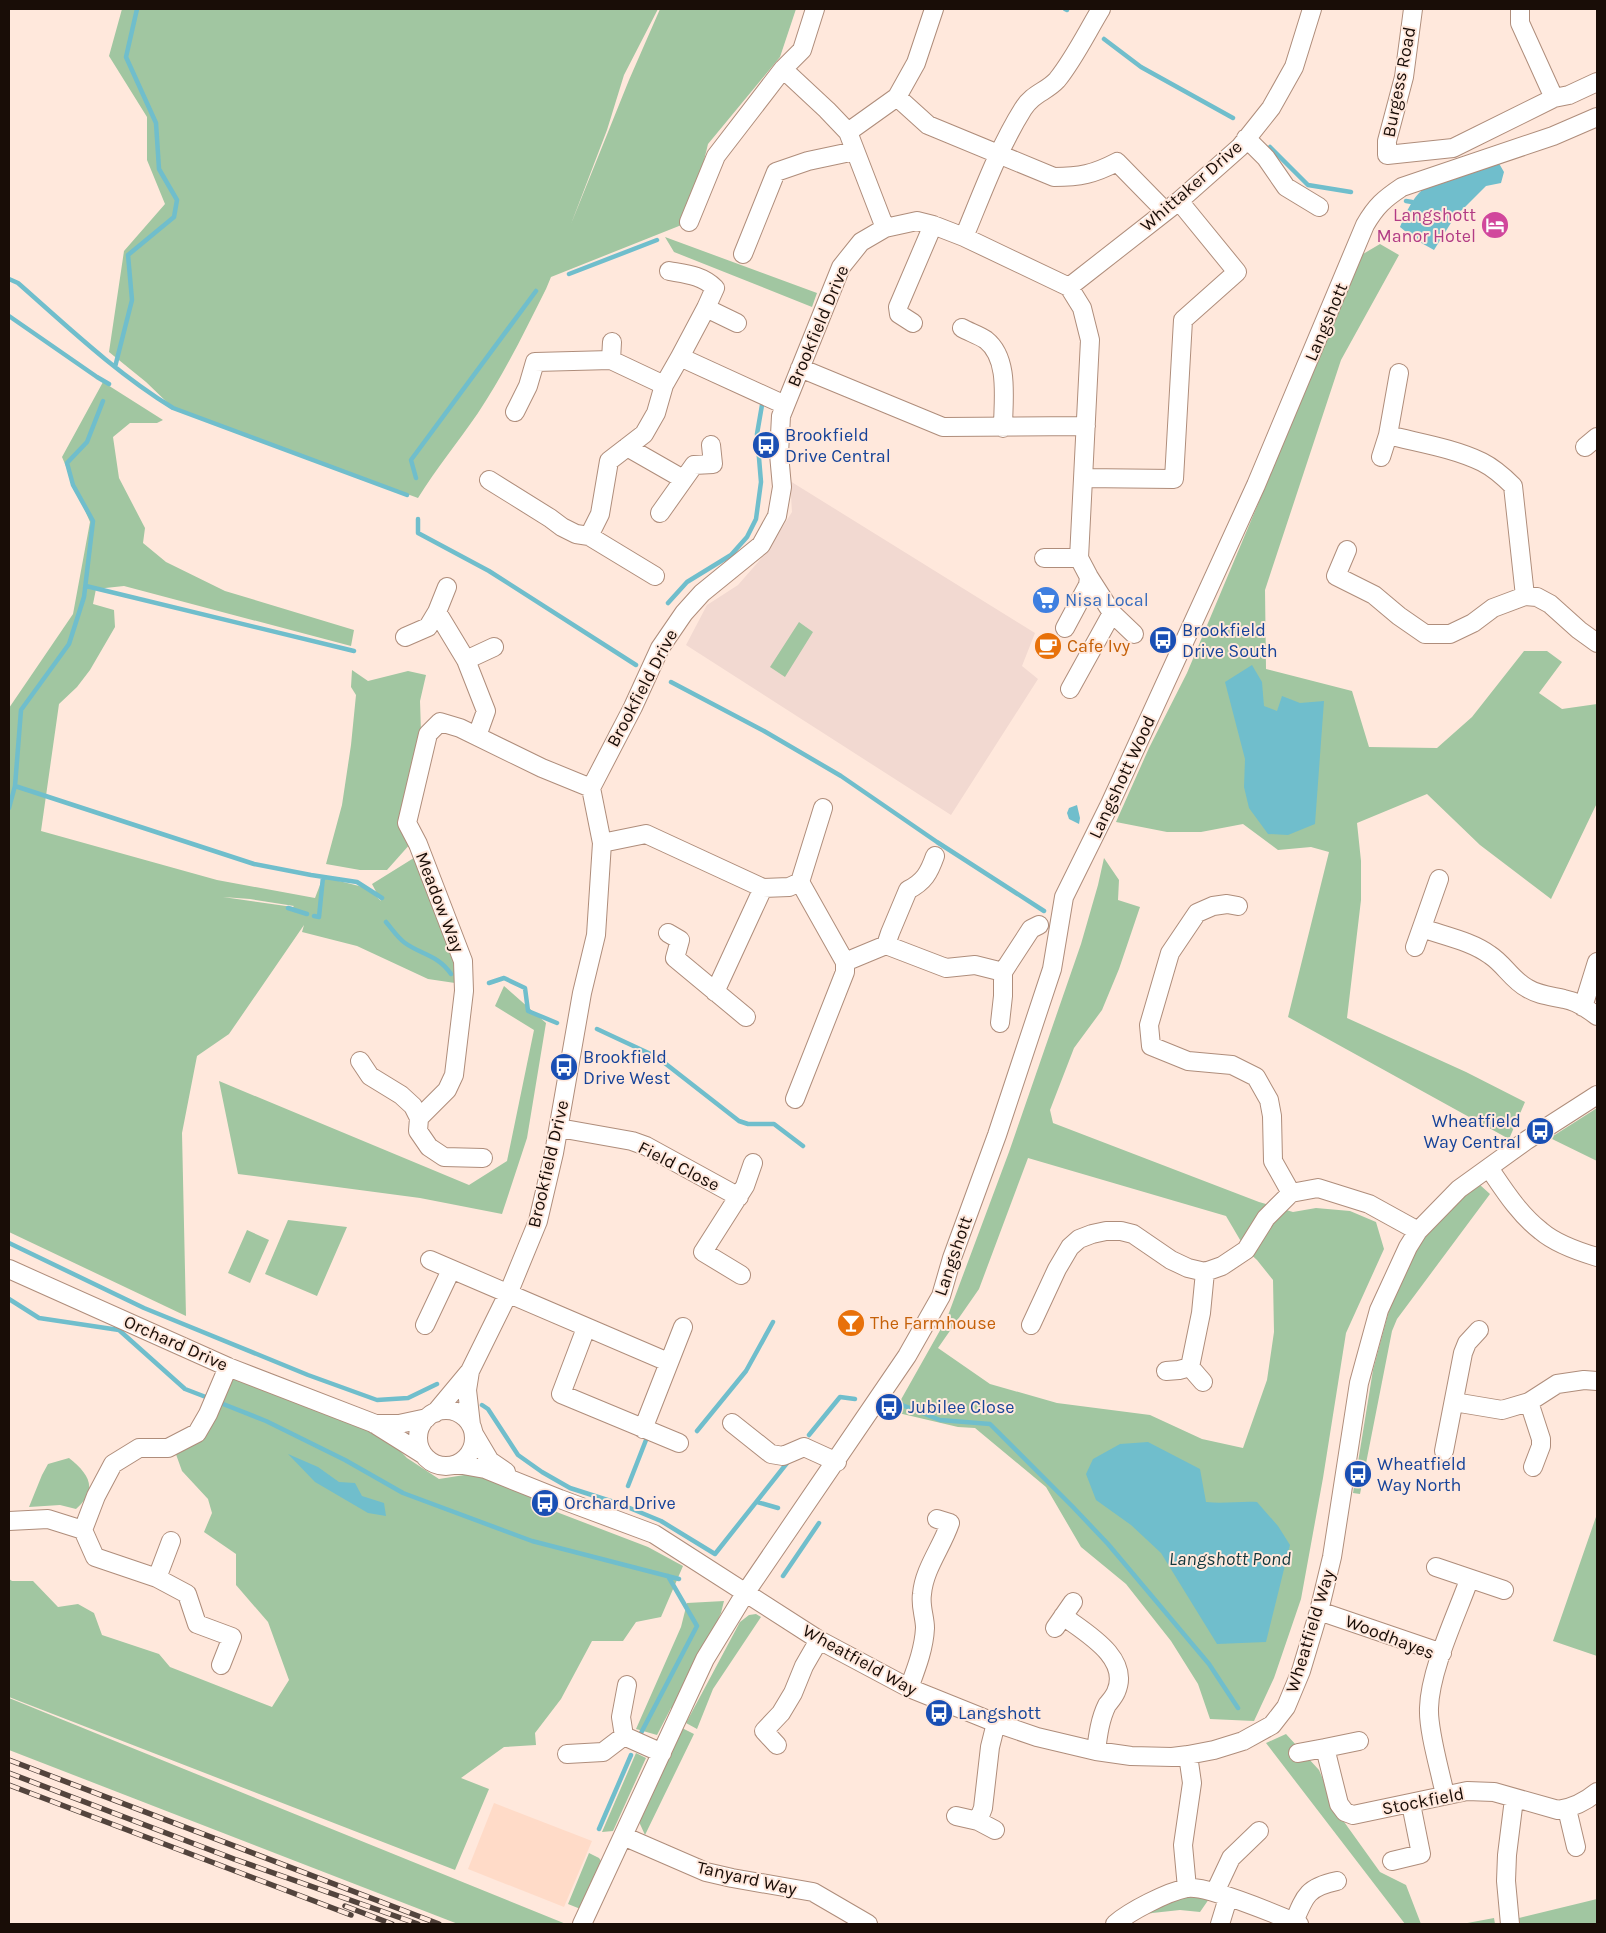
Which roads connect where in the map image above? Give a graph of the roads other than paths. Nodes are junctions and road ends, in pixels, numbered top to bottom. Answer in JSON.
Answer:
{"nodes":[{"id":1,"x":815,"y":9,"type":"edge"},
{"id":2,"x":934,"y":9,"type":"edge"},
{"id":3,"x":1101,"y":9,"type":"edge"},
{"id":4,"x":1312,"y":9,"type":"edge"},
{"id":5,"x":1413,"y":9,"type":"edge"},
{"id":6,"x":1520,"y":9,"type":"edge"},
{"id":7,"x":783,"y":69,"type":"junction"},
{"id":8,"x":1597,"y":82,"type":"edge"},
{"id":9,"x":897,"y":97,"type":"junction"},
{"id":10,"x":1554,"y":98,"type":"junction"},
{"id":11,"x":1597,"y":117,"type":"edge"},
{"id":12,"x":848,"y":132,"type":"junction"},
{"id":13,"x":1246,"y":138,"type":"junction"},
{"id":14,"x":855,"y":151,"type":"junction"},
{"id":15,"x":998,"y":155,"type":"junction"},
{"id":16,"x":1179,"y":201,"type":"junction"},
{"id":17,"x":1319,"y":207,"type":"dead end"},
{"id":18,"x":1165,"y":212,"type":"junction"},
{"id":19,"x":689,"y":222,"type":"dead end"},
{"id":20,"x":933,"y":225,"type":"junction"},
{"id":21,"x":885,"y":228,"type":"junction"},
{"id":22,"x":964,"y":238,"type":"junction"},
{"id":23,"x":743,"y":254,"type":"dead end"},
{"id":24,"x":668,"y":271,"type":"dead end"},
{"id":25,"x":1068,"y":287,"type":"junction"},
{"id":26,"x":706,"y":308,"type":"junction"},
{"id":27,"x":737,"y":323,"type":"dead end"},
{"id":28,"x":913,"y":323,"type":"dead end"},
{"id":29,"x":962,"y":328,"type":"dead end"},
{"id":30,"x":612,"y":342,"type":"dead end"},
{"id":31,"x":680,"y":357,"type":"junction"},
{"id":32,"x":611,"y":360,"type":"junction"},
{"id":33,"x":800,"y":368,"type":"junction"},
{"id":34,"x":1399,"y":373,"type":"dead end"},
{"id":35,"x":664,"y":385,"type":"junction"},
{"id":36,"x":785,"y":405,"type":"junction"},
{"id":37,"x":515,"y":412,"type":"dead end"},
{"id":38,"x":1086,"y":426,"type":"junction"},
{"id":39,"x":1002,"y":428,"type":"junction"},
{"id":40,"x":1388,"y":435,"type":"junction"},
{"id":41,"x":711,"y":444,"type":"dead end"},
{"id":42,"x":627,"y":447,"type":"junction"},
{"id":43,"x":1381,"y":457,"type":"dead end"},
{"id":44,"x":1083,"y":478,"type":"junction"},
{"id":45,"x":683,"y":479,"type":"junction"},
{"id":46,"x":489,"y":480,"type":"dead end"},
{"id":47,"x":660,"y":513,"type":"dead end"},
{"id":48,"x":590,"y":536,"type":"junction"},
{"id":49,"x":1347,"y":550,"type":"dead end"},
{"id":50,"x":1044,"y":558,"type":"dead end"},
{"id":51,"x":1080,"y":558,"type":"junction"},
{"id":52,"x":655,"y":576,"type":"dead end"},
{"id":53,"x":1089,"y":577,"type":"junction"},
{"id":54,"x":447,"y":588,"type":"dead end"},
{"id":55,"x":1525,"y":596,"type":"junction"},
{"id":56,"x":437,"y":612,"type":"junction"},
{"id":57,"x":1112,"y":613,"type":"junction"},
{"id":58,"x":1065,"y":628,"type":"dead end"},
{"id":59,"x":1134,"y":634,"type":"dead end"},
{"id":60,"x":405,"y":636,"type":"dead end"},
{"id":61,"x":1597,"y":643,"type":"edge"},
{"id":62,"x":494,"y":647,"type":"dead end"},
{"id":63,"x":1178,"y":656,"type":"joint"},
{"id":64,"x":466,"y":660,"type":"junction"},
{"id":65,"x":1070,"y":689,"type":"dead end"},
{"id":66,"x":477,"y":736,"type":"junction"},
{"id":67,"x":591,"y":788,"type":"junction"},
{"id":68,"x":822,"y":808,"type":"dead end"},
{"id":69,"x":602,"y":843,"type":"junction"},
{"id":70,"x":935,"y":856,"type":"dead end"},
{"id":71,"x":1438,"y":879,"type":"dead end"},
{"id":72,"x":800,"y":882,"type":"junction"},
{"id":73,"x":763,"y":888,"type":"junction"},
{"id":74,"x":1064,"y":897,"type":"joint"},
{"id":75,"x":1238,"y":906,"type":"dead end"},
{"id":76,"x":1039,"y":924,"type":"dead end"},
{"id":77,"x":1422,"y":928,"type":"junction"},
{"id":78,"x":668,"y":934,"type":"dead end"},
{"id":79,"x":886,"y":945,"type":"junction"},
{"id":80,"x":1415,"y":947,"type":"dead end"},
{"id":81,"x":846,"y":962,"type":"junction"},
{"id":82,"x":1597,"y":962,"type":"edge"},
{"id":83,"x":1003,"y":972,"type":"junction"},
{"id":84,"x":715,"y":992,"type":"junction"},
{"id":85,"x":1590,"y":1012,"type":"edge"},
{"id":86,"x":746,"y":1017,"type":"dead end"},
{"id":87,"x":1000,"y":1023,"type":"dead end"},
{"id":88,"x":360,"y":1061,"type":"dead end"},
{"id":89,"x":1597,"y":1095,"type":"edge"},
{"id":90,"x":795,"y":1098,"type":"dead end"},
{"id":91,"x":419,"y":1118,"type":"junction"},
{"id":92,"x":559,"y":1128,"type":"junction"},
{"id":93,"x":483,"y":1158,"type":"dead end"},
{"id":94,"x":753,"y":1163,"type":"dead end"},
{"id":95,"x":1489,"y":1168,"type":"junction"},
{"id":96,"x":1291,"y":1193,"type":"junction"},
{"id":97,"x":738,"y":1197,"type":"junction"},
{"id":98,"x":1418,"y":1231,"type":"junction"},
{"id":99,"x":1597,"y":1258,"type":"edge"},
{"id":100,"x":430,"y":1260,"type":"dead end"},
{"id":101,"x":9,"y":1269,"type":"edge"},
{"id":102,"x":451,"y":1270,"type":"junction"},
{"id":103,"x":1205,"y":1272,"type":"junction"},
{"id":104,"x":741,"y":1275,"type":"dead end"},
{"id":105,"x":508,"y":1294,"type":"junction"},
{"id":106,"x":424,"y":1325,"type":"dead end"},
{"id":107,"x":1032,"y":1325,"type":"dead end"},
{"id":108,"x":683,"y":1327,"type":"dead end"},
{"id":109,"x":586,"y":1328,"type":"junction"},
{"id":110,"x":1479,"y":1330,"type":"dead end"},
{"id":111,"x":668,"y":1362,"type":"junction"},
{"id":112,"x":1190,"y":1367,"type":"junction"},
{"id":113,"x":470,"y":1371,"type":"junction"},
{"id":114,"x":1166,"y":1371,"type":"dead end"},
{"id":115,"x":226,"y":1374,"type":"junction"},
{"id":116,"x":1597,"y":1381,"type":"edge"},
{"id":117,"x":1204,"y":1382,"type":"dead end"},
{"id":118,"x":1454,"y":1402,"type":"junction"},
{"id":119,"x":1528,"y":1402,"type":"junction"},
{"id":120,"x":431,"y":1415,"type":"junction"},
{"id":121,"x":732,"y":1423,"type":"dead end"},
{"id":122,"x":374,"y":1424,"type":"junction"},
{"id":123,"x":472,"y":1429,"type":"junction"},
{"id":124,"x":643,"y":1429,"type":"junction"},
{"id":125,"x":680,"y":1443,"type":"dead end"},
{"id":126,"x":1444,"y":1451,"type":"dead end"},
{"id":127,"x":424,"y":1455,"type":"junction"},
{"id":128,"x":836,"y":1462,"type":"junction"},
{"id":129,"x":456,"y":1464,"type":"junction"},
{"id":130,"x":1533,"y":1467,"type":"dead end"},
{"id":131,"x":521,"y":1482,"type":"junction"},
{"id":132,"x":9,"y":1521,"type":"edge"},
{"id":133,"x":948,"y":1522,"type":"dead end"},
{"id":134,"x":83,"y":1530,"type":"junction"},
{"id":135,"x":171,"y":1541,"type":"dead end"},
{"id":136,"x":1436,"y":1567,"type":"dead end"},
{"id":137,"x":157,"y":1578,"type":"junction"},
{"id":138,"x":1469,"y":1580,"type":"junction"},
{"id":139,"x":1504,"y":1590,"type":"dead end"},
{"id":140,"x":746,"y":1592,"type":"junction"},
{"id":141,"x":1319,"y":1611,"type":"junction"},
{"id":142,"x":1064,"y":1615,"type":"dead end"},
{"id":143,"x":819,"y":1640,"type":"junction"},
{"id":144,"x":1442,"y":1653,"type":"junction"},
{"id":145,"x":221,"y":1665,"type":"dead end"},
{"id":146,"x":628,"y":1685,"type":"dead end"},
{"id":147,"x":909,"y":1688,"type":"junction"},
{"id":148,"x":996,"y":1723,"type":"junction"},
{"id":149,"x":624,"y":1736,"type":"junction"},
{"id":150,"x":1359,"y":1741,"type":"dead end"},
{"id":151,"x":777,"y":1745,"type":"dead end"},
{"id":152,"x":1325,"y":1748,"type":"junction"},
{"id":153,"x":1096,"y":1751,"type":"junction"},
{"id":154,"x":662,"y":1753,"type":"junction"},
{"id":155,"x":1298,"y":1753,"type":"dead end"},
{"id":156,"x":567,"y":1754,"type":"dead end"},
{"id":157,"x":1188,"y":1756,"type":"junction"},
{"id":158,"x":1597,"y":1792,"type":"edge"},
{"id":159,"x":1446,"y":1794,"type":"junction"},
{"id":160,"x":1514,"y":1799,"type":"junction"},
{"id":161,"x":1411,"y":1804,"type":"junction"},
{"id":162,"x":1567,"y":1809,"type":"junction"},
{"id":163,"x":956,"y":1816,"type":"dead end"},
{"id":164,"x":978,"y":1820,"type":"junction"},
{"id":165,"x":995,"y":1830,"type":"dead end"},
{"id":166,"x":1259,"y":1831,"type":"dead end"},
{"id":167,"x":623,"y":1836,"type":"junction"},
{"id":168,"x":1576,"y":1847,"type":"dead end"},
{"id":169,"x":1392,"y":1861,"type":"dead end"},
{"id":170,"x":1337,"y":1881,"type":"dead end"},
{"id":171,"x":1187,"y":1888,"type":"junction"},
{"id":172,"x":1221,"y":1895,"type":"junction"},
{"id":173,"x":1296,"y":1923,"type":"edge"},
{"id":174,"x":582,"y":1924,"type":"edge"},
{"id":175,"x":868,"y":1924,"type":"edge"},
{"id":176,"x":1115,"y":1924,"type":"edge"},
{"id":177,"x":1220,"y":1924,"type":"edge"},
{"id":178,"x":1510,"y":1924,"type":"edge"}],
"edges":[{"from":1,"to":7,"type":"street"},
{"from":2,"to":9,"type":"street"},
{"from":3,"to":15,"type":"street"},
{"from":4,"to":13,"type":"street","name":"Whittaker Drive"},
{"from":5,"to":10,"type":"street","name":"Burgess Road"},
{"from":6,"to":10,"type":"street"},
{"from":7,"to":12,"type":"street"},
{"from":7,"to":19,"type":"street"},
{"from":8,"to":10,"type":"street"},
{"from":9,"to":12,"type":"street"},
{"from":9,"to":15,"type":"street"},
{"from":11,"to":63,"type":"street","name":"Langshott"},
{"from":12,"to":14,"type":"street"},
{"from":13,"to":16,"type":"street","name":"Whittaker Drive"},
{"from":13,"to":17,"type":"street"},
{"from":14,"to":21,"type":"street"},
{"from":14,"to":23,"type":"street"},
{"from":15,"to":18,"type":"street"},
{"from":15,"to":22,"type":"street"},
{"from":16,"to":18,"type":"street","name":"Whittaker Drive"},
{"from":16,"to":44,"type":"street"},
{"from":18,"to":25,"type":"street","name":"Whittaker Drive"},
{"from":20,"to":21,"type":"street","name":"Brookfield Drive"},
{"from":20,"to":22,"type":"street","name":"Brookfield Drive"},
{"from":20,"to":28,"type":"street"},
{"from":21,"to":33,"type":"street","name":"Brookfield Drive"},
{"from":22,"to":25,"type":"street","name":"Brookfield Drive"},
{"from":24,"to":26,"type":"street"},
{"from":25,"to":38,"type":"street"},
{"from":26,"to":27,"type":"street"},
{"from":26,"to":31,"type":"street"},
{"from":29,"to":39,"type":"street"},
{"from":30,"to":32,"type":"street"},
{"from":31,"to":35,"type":"street"},
{"from":31,"to":36,"type":"street"},
{"from":32,"to":35,"type":"street"},
{"from":32,"to":37,"type":"street"},
{"from":33,"to":36,"type":"street","name":"Brookfield Drive"},
{"from":33,"to":39,"type":"street"},
{"from":34,"to":40,"type":"street"},
{"from":35,"to":42,"type":"street"},
{"from":36,"to":67,"type":"street","name":"Brookfield Drive"},
{"from":38,"to":39,"type":"street"},
{"from":38,"to":44,"type":"street"},
{"from":40,"to":43,"type":"street"},
{"from":40,"to":55,"type":"street"},
{"from":41,"to":45,"type":"street"},
{"from":42,"to":45,"type":"street"},
{"from":42,"to":48,"type":"street"},
{"from":44,"to":51,"type":"street"},
{"from":45,"to":47,"type":"street"},
{"from":46,"to":48,"type":"street"},
{"from":48,"to":52,"type":"street"},
{"from":49,"to":55,"type":"street"},
{"from":50,"to":51,"type":"street"},
{"from":51,"to":53,"type":"street"},
{"from":53,"to":57,"type":"street"},
{"from":53,"to":58,"type":"street"},
{"from":54,"to":56,"type":"street"},
{"from":55,"to":61,"type":"street"},
{"from":56,"to":60,"type":"street"},
{"from":56,"to":64,"type":"street"},
{"from":57,"to":59,"type":"street"},
{"from":57,"to":65,"type":"street"},
{"from":62,"to":64,"type":"street"},
{"from":63,"to":74,"type":"street","name":"Langshott Wood"},
{"from":64,"to":66,"type":"street"},
{"from":66,"to":67,"type":"street","name":"Meadow Way"},
{"from":66,"to":91,"type":"street","name":"Meadow Way"},
{"from":67,"to":69,"type":"street","name":"Brookfield Drive"},
{"from":68,"to":72,"type":"street"},
{"from":69,"to":73,"type":"street"},
{"from":69,"to":92,"type":"street","name":"Brookfield Drive"},
{"from":70,"to":79,"type":"street"},
{"from":71,"to":77,"type":"street"},
{"from":72,"to":73,"type":"street"},
{"from":72,"to":81,"type":"street"},
{"from":73,"to":84,"type":"street"},
{"from":74,"to":128,"type":"street","name":"Langshott"},
{"from":75,"to":96,"type":"street"},
{"from":76,"to":83,"type":"street"},
{"from":77,"to":80,"type":"street"},
{"from":77,"to":85,"type":"street"},
{"from":78,"to":84,"type":"street"},
{"from":79,"to":81,"type":"street"},
{"from":79,"to":83,"type":"street"},
{"from":81,"to":90,"type":"street"},
{"from":82,"to":85,"type":"street"},
{"from":83,"to":87,"type":"street"},
{"from":84,"to":86,"type":"street"},
{"from":88,"to":91,"type":"street"},
{"from":89,"to":95,"type":"street","name":"Wheatfield Way"},
{"from":91,"to":93,"type":"street"},
{"from":92,"to":97,"type":"street","name":"Field Close"},
{"from":92,"to":105,"type":"street","name":"Brookfield Drive"},
{"from":94,"to":97,"type":"street","name":"Field Close"},
{"from":95,"to":98,"type":"street","name":"Wheatfield Way"},
{"from":95,"to":99,"type":"street"},
{"from":96,"to":98,"type":"street"},
{"from":96,"to":103,"type":"street"},
{"from":97,"to":104,"type":"street","name":"Field Close"},
{"from":98,"to":141,"type":"street","name":"Wheatfield Way"},
{"from":100,"to":102,"type":"street"},
{"from":101,"to":115,"type":"street","name":"Orchard Drive"},
{"from":102,"to":105,"type":"street"},
{"from":102,"to":106,"type":"street"},
{"from":103,"to":107,"type":"street"},
{"from":103,"to":112,"type":"street"},
{"from":105,"to":109,"type":"street"},
{"from":105,"to":113,"type":"street","name":"Brookfield Drive"},
{"from":108,"to":111,"type":"street"},
{"from":109,"to":111,"type":"street"},
{"from":109,"to":124,"type":"street"},
{"from":110,"to":118,"type":"street"},
{"from":111,"to":124,"type":"street"},
{"from":112,"to":114,"type":"street"},
{"from":112,"to":117,"type":"street"},
{"from":113,"to":120,"type":"street"},
{"from":113,"to":123,"type":"street"},
{"from":115,"to":122,"type":"street","name":"Orchard Drive"},
{"from":115,"to":134,"type":"street"},
{"from":116,"to":119,"type":"street"},
{"from":118,"to":119,"type":"street"},
{"from":118,"to":126,"type":"street"},
{"from":119,"to":130,"type":"street"},
{"from":120,"to":122,"type":"street"},
{"from":120,"to":123,"type":"street"},
{"from":120,"to":127,"type":"street"},
{"from":121,"to":128,"type":"street"},
{"from":122,"to":127,"type":"street"},
{"from":123,"to":129,"type":"street"},
{"from":123,"to":131,"type":"street"},
{"from":124,"to":125,"type":"street"},
{"from":127,"to":129,"type":"street"},
{"from":128,"to":140,"type":"street","name":"Langshott"},
{"from":129,"to":131,"type":"street"},
{"from":131,"to":140,"type":"street"},
{"from":132,"to":134,"type":"street"},
{"from":133,"to":147,"type":"street"},
{"from":134,"to":137,"type":"street"},
{"from":135,"to":137,"type":"street"},
{"from":136,"to":138,"type":"street"},
{"from":137,"to":145,"type":"street"},
{"from":138,"to":139,"type":"street"},
{"from":138,"to":144,"type":"street"},
{"from":140,"to":143,"type":"street","name":"Wheatfield Way"},
{"from":140,"to":154,"type":"street","name":"Langshott"},
{"from":141,"to":144,"type":"street","name":"Woodhayes"},
{"from":141,"to":157,"type":"street","name":"Wheatfield Way"},
{"from":142,"to":153,"type":"street"},
{"from":143,"to":147,"type":"street","name":"Wheatfield Way"},
{"from":143,"to":151,"type":"street"},
{"from":144,"to":159,"type":"street","name":"Woodhayes"},
{"from":146,"to":149,"type":"street"},
{"from":147,"to":148,"type":"street","name":"Wheatfield Way"},
{"from":148,"to":153,"type":"street","name":"Wheatfield Way"},
{"from":148,"to":164,"type":"street"},
{"from":149,"to":154,"type":"street"},
{"from":149,"to":156,"type":"street"},
{"from":150,"to":152,"type":"street"},
{"from":152,"to":155,"type":"street"},
{"from":152,"to":161,"type":"street","name":"Stockfield"},
{"from":153,"to":157,"type":"street","name":"Wheatfield Way"},
{"from":154,"to":167,"type":"street","name":"Langshott"},
{"from":157,"to":171,"type":"street"},
{"from":158,"to":162,"type":"street"},
{"from":159,"to":160,"type":"street","name":"Stockfield"},
{"from":159,"to":161,"type":"street","name":"Stockfield"},
{"from":160,"to":162,"type":"street","name":"Stockfield"},
{"from":160,"to":178,"type":"street"},
{"from":161,"to":169,"type":"street"},
{"from":162,"to":168,"type":"street"},
{"from":163,"to":164,"type":"street"},
{"from":164,"to":165,"type":"street"},
{"from":166,"to":172,"type":"street"},
{"from":167,"to":174,"type":"street","name":"Langshott"},
{"from":167,"to":175,"type":"street","name":"Tanyard Way"},
{"from":170,"to":173,"type":"street"},
{"from":171,"to":172,"type":"street"},
{"from":171,"to":176,"type":"street"},
{"from":172,"to":173,"type":"street"},
{"from":172,"to":177,"type":"street"}]}
